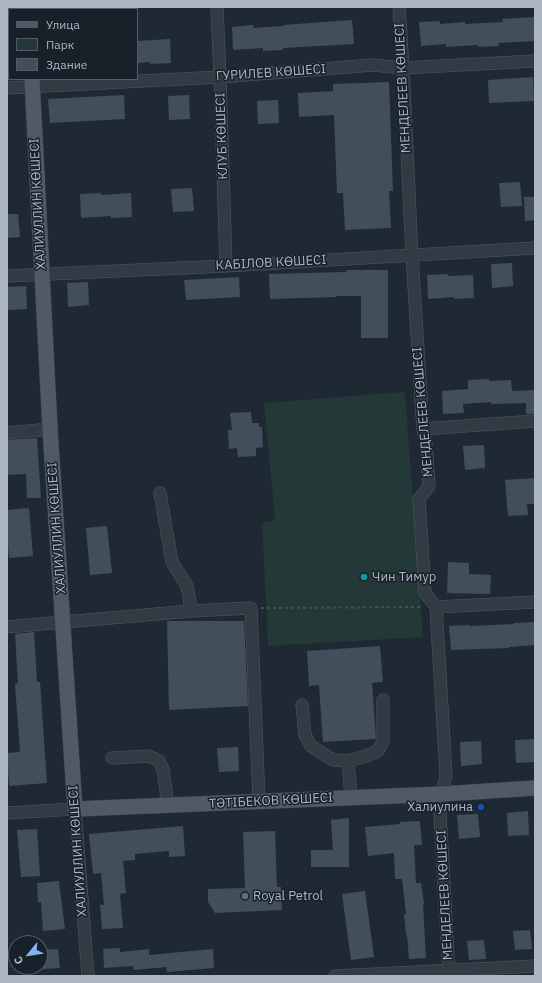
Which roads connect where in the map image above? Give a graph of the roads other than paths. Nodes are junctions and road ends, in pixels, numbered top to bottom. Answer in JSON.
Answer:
{"nodes":[{"id":1,"x":217,"y":7,"type":"edge"},
{"id":2,"x":399,"y":7,"type":"edge"},
{"id":3,"x":535,"y":61,"type":"edge"},
{"id":4,"x":403,"y":68,"type":"junction"},
{"id":5,"x":220,"y":77,"type":"junction"},
{"id":6,"x":126,"y":80,"type":"edge"},
{"id":7,"x":138,"y":80,"type":"edge"},
{"id":8,"x":32,"y":83,"type":"edge"},
{"id":9,"x":7,"y":88,"type":"edge"},
{"id":10,"x":535,"y":248,"type":"edge"},
{"id":11,"x":412,"y":256,"type":"junction"},
{"id":12,"x":226,"y":266,"type":"junction"},
{"id":13,"x":42,"y":275,"type":"junction"},
{"id":14,"x":7,"y":276,"type":"edge"},
{"id":15,"x":535,"y":421,"type":"edge"},
{"id":16,"x":50,"y":429,"type":"junction"},
{"id":17,"x":423,"y":429,"type":"junction"},
{"id":18,"x":7,"y":433,"type":"edge"},
{"id":19,"x":160,"y":493,"type":"dead end"},
{"id":20,"x":535,"y":602,"type":"edge"},
{"id":21,"x":436,"y":607,"type":"junction"},
{"id":22,"x":191,"y":611,"type":"junction"},
{"id":23,"x":63,"y":622,"type":"junction"},
{"id":24,"x":7,"y":628,"type":"edge"},
{"id":25,"x":383,"y":700,"type":"dead end"},
{"id":26,"x":302,"y":705,"type":"dead end"},
{"id":27,"x":112,"y":758,"type":"dead end"},
{"id":28,"x":348,"y":761,"type":"junction"},
{"id":29,"x":535,"y":788,"type":"edge"},
{"id":30,"x":442,"y":794,"type":"junction"},
{"id":31,"x":351,"y":797,"type":"junction"},
{"id":32,"x":259,"y":801,"type":"junction"},
{"id":33,"x":167,"y":805,"type":"junction"},
{"id":34,"x":75,"y":809,"type":"junction"},
{"id":35,"x":7,"y":813,"type":"edge"},
{"id":36,"x":535,"y":966,"type":"edge"},
{"id":37,"x":449,"y":973,"type":"edge"},
{"id":38,"x":88,"y":976,"type":"edge"},
{"id":39,"x":335,"y":976,"type":"edge"}],
"edges":[{"from":1,"to":5,"type":"street","name":"КЛУБ КӨШЕСІ"},
{"from":2,"to":4,"type":"street","name":"МЕНДЕЛЕЕВ КӨШЕСІ"},
{"from":3,"to":4,"type":"street","name":"ГУРИЛЕВ КӨШЕСІ"},
{"from":4,"to":5,"type":"street","name":"ГУРИЛЕВ КӨШЕСІ"},
{"from":4,"to":11,"type":"street","name":"МЕНДЕЛЕЕВ КӨШЕСІ"},
{"from":5,"to":7,"type":"street","name":"ГУРИЛЕВ КӨШЕСІ"},
{"from":5,"to":12,"type":"street","name":"КЛУБ КӨШЕСІ"},
{"from":6,"to":8,"type":"street","name":"ГУРИЛЕВ КӨШЕСІ"},
{"from":8,"to":9,"type":"street","name":"ГУРИЛЕВ КӨШЕСІ"},
{"from":8,"to":13,"type":"main road","name":"ХАЛИУЛЛИН КӨШЕСІ"},
{"from":10,"to":11,"type":"street","name":"КАБІЛОВ КӨШЕСІ"},
{"from":11,"to":12,"type":"street","name":"КАБІЛОВ КӨШЕСІ"},
{"from":11,"to":17,"type":"street","name":"МЕНДЕЛЕЕВ КӨШЕСІ"},
{"from":12,"to":13,"type":"street","name":"КАБІЛОВ КӨШЕСІ"},
{"from":13,"to":14,"type":"street","name":"КАБІЛОВ КӨШЕСІ"},
{"from":13,"to":16,"type":"main road","name":"ХАЛИУЛЛИН КӨШЕСІ"},
{"from":15,"to":17,"type":"street"},
{"from":16,"to":18,"type":"street"},
{"from":16,"to":23,"type":"main road","name":"ХАЛИУЛЛИН КӨШЕСІ"},
{"from":17,"to":21,"type":"street","name":"МЕНДЕЛЕЕВ КӨШЕСІ"},
{"from":19,"to":22,"type":"street"},
{"from":20,"to":21,"type":"street"},
{"from":21,"to":30,"type":"street","name":"МЕНДЕЛЕЕВ КӨШЕСІ"},
{"from":22,"to":23,"type":"street"},
{"from":22,"to":32,"type":"street"},
{"from":23,"to":24,"type":"street"},
{"from":23,"to":34,"type":"main road","name":"ХАЛИУЛЛИН КӨШЕСІ"},
{"from":25,"to":28,"type":"street"},
{"from":26,"to":28,"type":"street"},
{"from":27,"to":33,"type":"street"},
{"from":28,"to":31,"type":"street"},
{"from":29,"to":30,"type":"main road","name":"ТӘТІБЕКОВ КӨШЕСІ"},
{"from":30,"to":31,"type":"main road","name":"ТӘТІБЕКОВ КӨШЕСІ"},
{"from":30,"to":37,"type":"street","name":"МЕНДЕЛЕЕВ КӨШЕСІ"},
{"from":31,"to":32,"type":"main road","name":"ТӘТІБЕКОВ КӨШЕСІ"},
{"from":32,"to":33,"type":"main road","name":"ТӘТІБЕКОВ КӨШЕСІ"},
{"from":33,"to":34,"type":"main road","name":"ТӘТІБЕКОВ КӨШЕСІ"},
{"from":34,"to":35,"type":"street","name":"ТӘТІБЕКОВ КӨШЕСІ"},
{"from":34,"to":38,"type":"street","name":"ХАЛИУЛЛИН КӨШЕСІ"},
{"from":36,"to":37,"type":"street"},
{"from":37,"to":39,"type":"street"}]}
